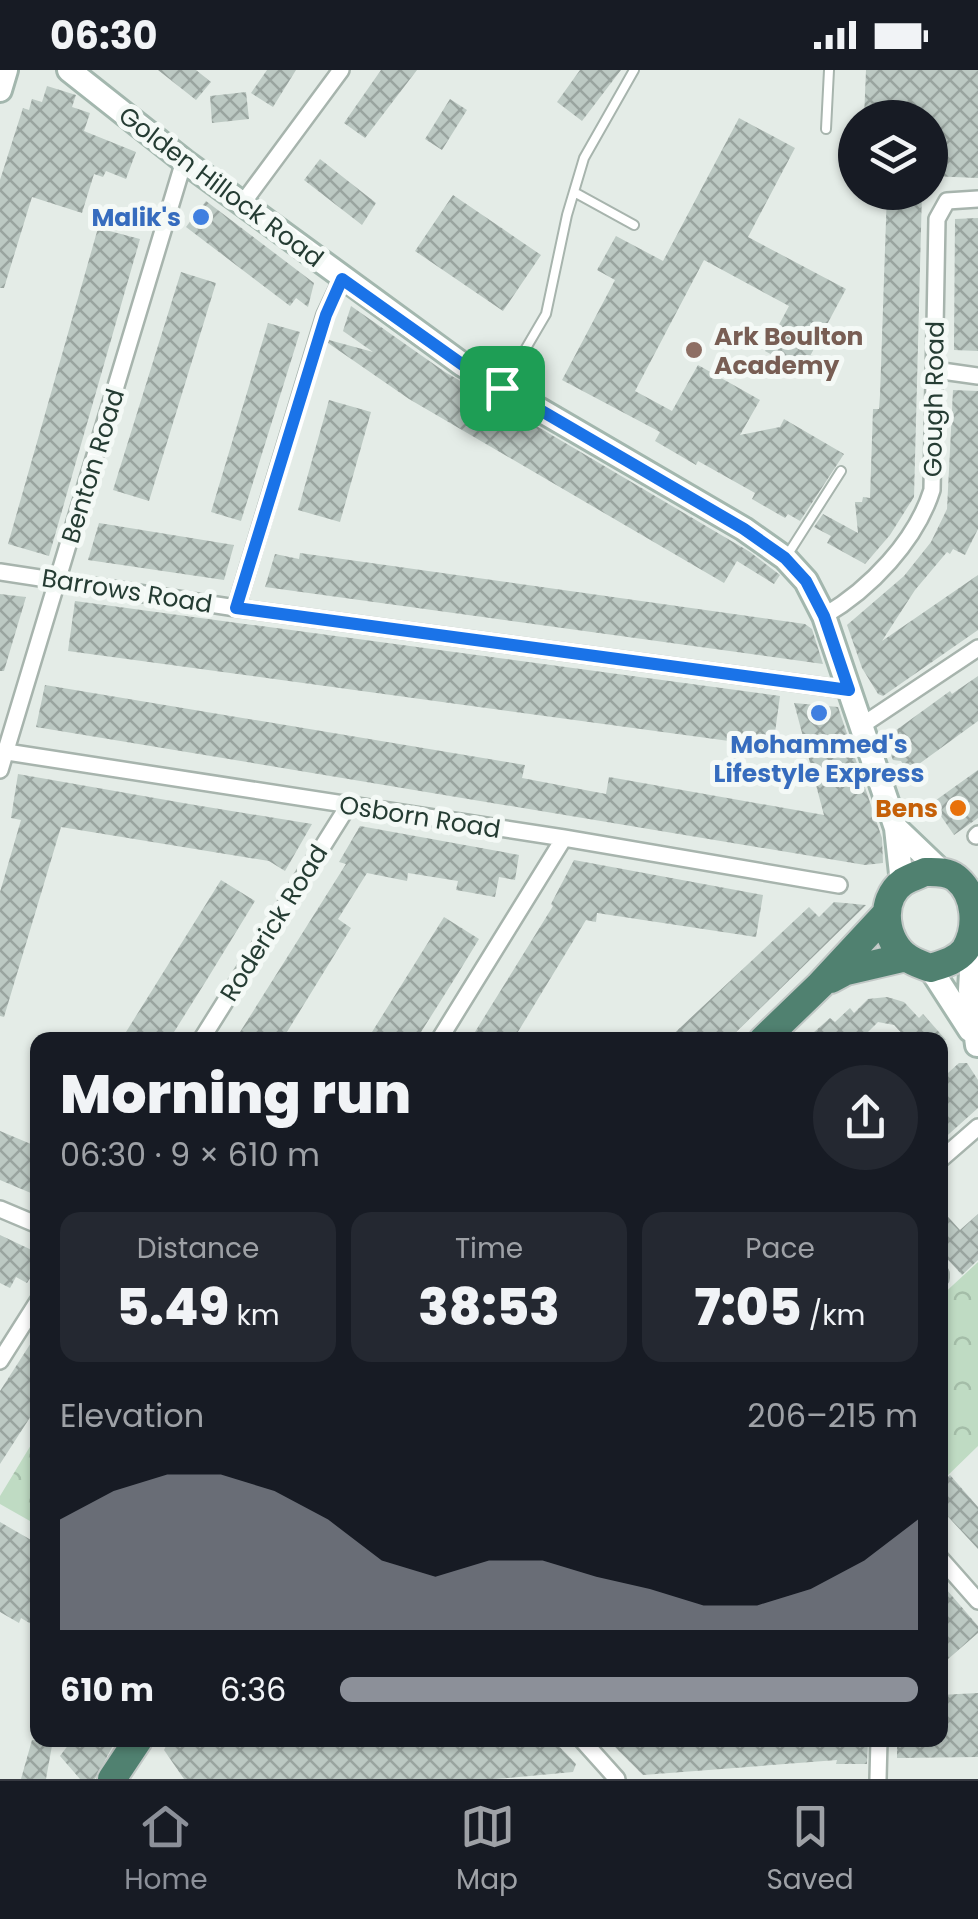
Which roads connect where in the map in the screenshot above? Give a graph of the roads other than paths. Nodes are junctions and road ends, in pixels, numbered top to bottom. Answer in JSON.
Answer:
{"nodes":[{"id":1,"x":6,"y":70,"type":"edge"},
{"id":2,"x":69,"y":70,"type":"edge"},
{"id":3,"x":341,"y":70,"type":"edge"},
{"id":4,"x":634,"y":70,"type":"edge"},
{"id":5,"x":829,"y":70,"type":"edge"},
{"id":6,"x":0,"y":90,"type":"edge"},
{"id":7,"x":826,"y":129,"type":"dead end"},
{"id":8,"x":184,"y":161,"type":"junction"},
{"id":9,"x":574,"y":192,"type":"junction"},
{"id":10,"x":978,"y":198,"type":"edge"},
{"id":11,"x":242,"y":204,"type":"junction"},
{"id":12,"x":634,"y":226,"type":"dead end"},
{"id":13,"x":342,"y":279,"type":"junction"},
{"id":14,"x":935,"y":370,"type":"junction"},
{"id":15,"x":978,"y":376,"type":"edge"},
{"id":16,"x":502,"y":388,"type":"junction"},
{"id":17,"x":840,"y":471,"type":"dead end"},
{"id":18,"x":785,"y":558,"type":"junction"},
{"id":19,"x":0,"y":572,"type":"edge"},
{"id":20,"x":60,"y":580,"type":"junction"},
{"id":21,"x":236,"y":608,"type":"junction"},
{"id":22,"x":824,"y":616,"type":"junction"},
{"id":23,"x":978,"y":648,"type":"edge"},
{"id":24,"x":849,"y":690,"type":"junction"},
{"id":25,"x":861,"y":726,"type":"junction"},
{"id":26,"x":3,"y":751,"type":"edge"},
{"id":27,"x":0,"y":770,"type":"edge"},
{"id":28,"x":348,"y":806,"type":"junction"},
{"id":29,"x":896,"y":828,"type":"junction"},
{"id":30,"x":564,"y":838,"type":"junction"},
{"id":31,"x":958,"y":872,"type":"edge"},
{"id":32,"x":902,"y":883,"type":"junction"},
{"id":33,"x":839,"y":885,"type":"dead end"},
{"id":34,"x":886,"y":914,"type":"junction"},
{"id":35,"x":976,"y":925,"type":"edge"},
{"id":36,"x":918,"y":963,"type":"junction"},
{"id":37,"x":820,"y":985,"type":"junction"},
{"id":38,"x":206,"y":1032,"type":"edge"},
{"id":39,"x":444,"y":1032,"type":"edge"},
{"id":40,"x":770,"y":1032,"type":"edge"},
{"id":41,"x":978,"y":1046,"type":"edge"},
{"id":42,"x":978,"y":1127,"type":"edge"},
{"id":43,"x":948,"y":1153,"type":"edge"},
{"id":44,"x":0,"y":1209,"type":"edge"},
{"id":45,"x":30,"y":1222,"type":"edge"},
{"id":46,"x":30,"y":1314,"type":"edge"},
{"id":47,"x":0,"y":1361,"type":"edge"},
{"id":48,"x":948,"y":1567,"type":"edge"},
{"id":49,"x":978,"y":1601,"type":"edge"},
{"id":50,"x":133,"y":1747,"type":"edge"},
{"id":51,"x":143,"y":1747,"type":"edge"},
{"id":52,"x":588,"y":1747,"type":"edge"},
{"id":53,"x":878,"y":1747,"type":"edge"},
{"id":54,"x":112,"y":1779,"type":"edge"},
{"id":55,"x":128,"y":1779,"type":"edge"},
{"id":56,"x":616,"y":1779,"type":"edge"},
{"id":57,"x":878,"y":1779,"type":"edge"}],
"edges":[{"from":1,"to":6,"type":"main road"},
{"from":2,"to":8,"type":"main road","name":"Golden Hillock Road"},
{"from":3,"to":11,"type":"street"},
{"from":4,"to":9,"type":"lane"},
{"from":5,"to":7,"type":"lane"},
{"from":8,"to":11,"type":"main road","name":"Golden Hillock Road"},
{"from":8,"to":20,"type":"street","name":"Benton Road"},
{"from":9,"to":12,"type":"lane"},
{"from":9,"to":16,"type":"lane"},
{"from":10,"to":14,"type":"street","name":"Gough Road"},
{"from":11,"to":13,"type":"main road","name":"Golden Hillock Road"},
{"from":13,"to":16,"type":"main road","name":"Golden Hillock Road"},
{"from":13,"to":21,"type":"street"},
{"from":14,"to":15,"type":"street"},
{"from":14,"to":22,"type":"street","name":"Gough Road"},
{"from":16,"to":18,"type":"main road","name":"Golden Hillock Road"},
{"from":17,"to":18,"type":"lane"},
{"from":18,"to":22,"type":"main road","name":"Golden Hillock Road"},
{"from":19,"to":20,"type":"street","name":"Barrows Road"},
{"from":20,"to":21,"type":"street","name":"Barrows Road"},
{"from":20,"to":26,"type":"street","name":"Benton Road"},
{"from":21,"to":24,"type":"street","name":"Barrows Road"},
{"from":22,"to":24,"type":"main road","name":"Golden Hillock Road"},
{"from":23,"to":25,"type":"street"},
{"from":24,"to":25,"type":"main road","name":"Golden Hillock Road"},
{"from":25,"to":29,"type":"main road","name":"Golden Hillock Road"},
{"from":26,"to":27,"type":"street","name":"Benton Road"},
{"from":26,"to":28,"type":"street","name":"Osborn Road"},
{"from":28,"to":30,"type":"street","name":"Osborn Road"},
{"from":28,"to":38,"type":"street","name":"Roderick Road"},
{"from":29,"to":31,"type":"main road","name":"Golden Hillock Road"},
{"from":29,"to":32,"type":"main road","name":"Golden Hillock Road"},
{"from":30,"to":33,"type":"street","name":"Osborn Road"},
{"from":30,"to":39,"type":"street"},
{"from":31,"to":32,"type":"highway"},
{"from":31,"to":35,"type":"highway"},
{"from":32,"to":34,"type":"highway"},
{"from":34,"to":36,"type":"highway"},
{"from":34,"to":37,"type":"highway"},
{"from":35,"to":36,"type":"highway"},
{"from":35,"to":41,"type":"main road"},
{"from":36,"to":37,"type":"highway"},
{"from":36,"to":41,"type":"main road"},
{"from":37,"to":40,"type":"highway"},
{"from":42,"to":43,"type":"street"},
{"from":44,"to":45,"type":"street"},
{"from":46,"to":47,"type":"street"},
{"from":48,"to":49,"type":"street"},
{"from":50,"to":54,"type":"highway"},
{"from":51,"to":55,"type":"highway"},
{"from":52,"to":56,"type":"street"},
{"from":53,"to":57,"type":"street"}]}
